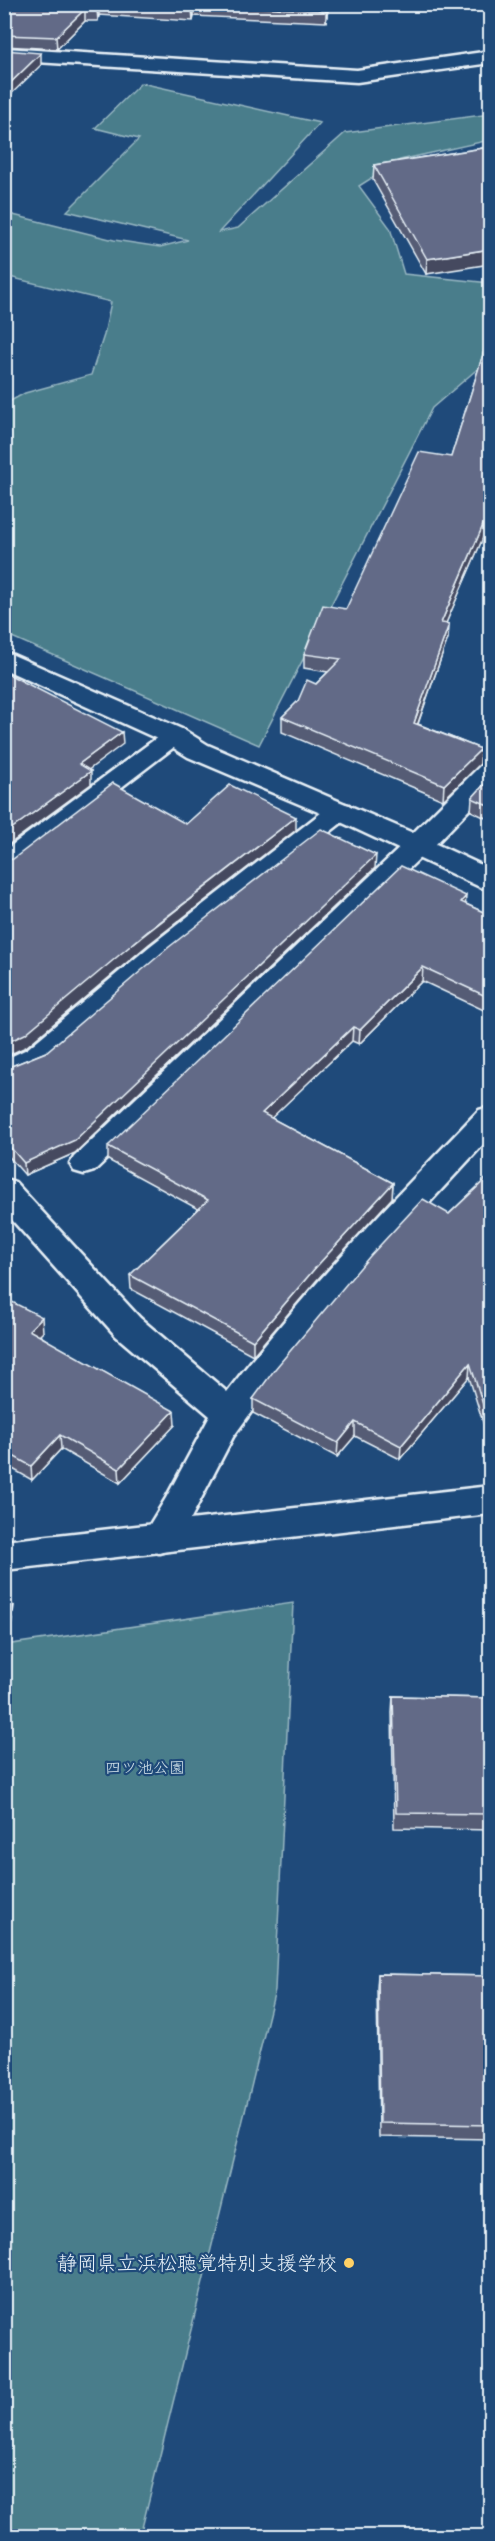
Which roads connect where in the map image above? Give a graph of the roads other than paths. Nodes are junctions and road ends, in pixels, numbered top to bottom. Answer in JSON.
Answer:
{"nodes":[{"id":1,"x":4,"y":54,"type":"edge"},
{"id":2,"x":490,"y":57,"type":"edge"},
{"id":3,"x":4,"y":659,"type":"edge"},
{"id":4,"x":174,"y":736,"type":"junction"},
{"id":5,"x":490,"y":772,"type":"edge"},
{"id":6,"x":340,"y":811,"type":"junction"},
{"id":7,"x":417,"y":846,"type":"junction"},
{"id":8,"x":4,"y":864,"type":"edge"},
{"id":9,"x":490,"y":880,"type":"edge"},
{"id":10,"x":4,"y":1072,"type":"edge"},
{"id":11,"x":490,"y":1118,"type":"edge"},
{"id":12,"x":84,"y":1164,"type":"dead end"},
{"id":13,"x":4,"y":1190,"type":"edge"},
{"id":14,"x":230,"y":1414,"type":"junction"},
{"id":15,"x":490,"y":1500,"type":"edge"},
{"id":16,"x":159,"y":1539,"type":"junction"},
{"id":17,"x":10,"y":1555,"type":"edge"}],
"edges":[{"from":1,"to":2,"type":"street"},
{"from":3,"to":4,"type":"street"},
{"from":4,"to":6,"type":"street"},
{"from":4,"to":8,"type":"lane"},
{"from":5,"to":7,"type":"street"},
{"from":6,"to":7,"type":"street"},
{"from":6,"to":10,"type":"lane"},
{"from":7,"to":9,"type":"street"},
{"from":7,"to":12,"type":"lane"},
{"from":11,"to":14,"type":"street"},
{"from":13,"to":14,"type":"street"},
{"from":14,"to":16,"type":"street"},
{"from":15,"to":16,"type":"street"},
{"from":16,"to":17,"type":"street"}]}
